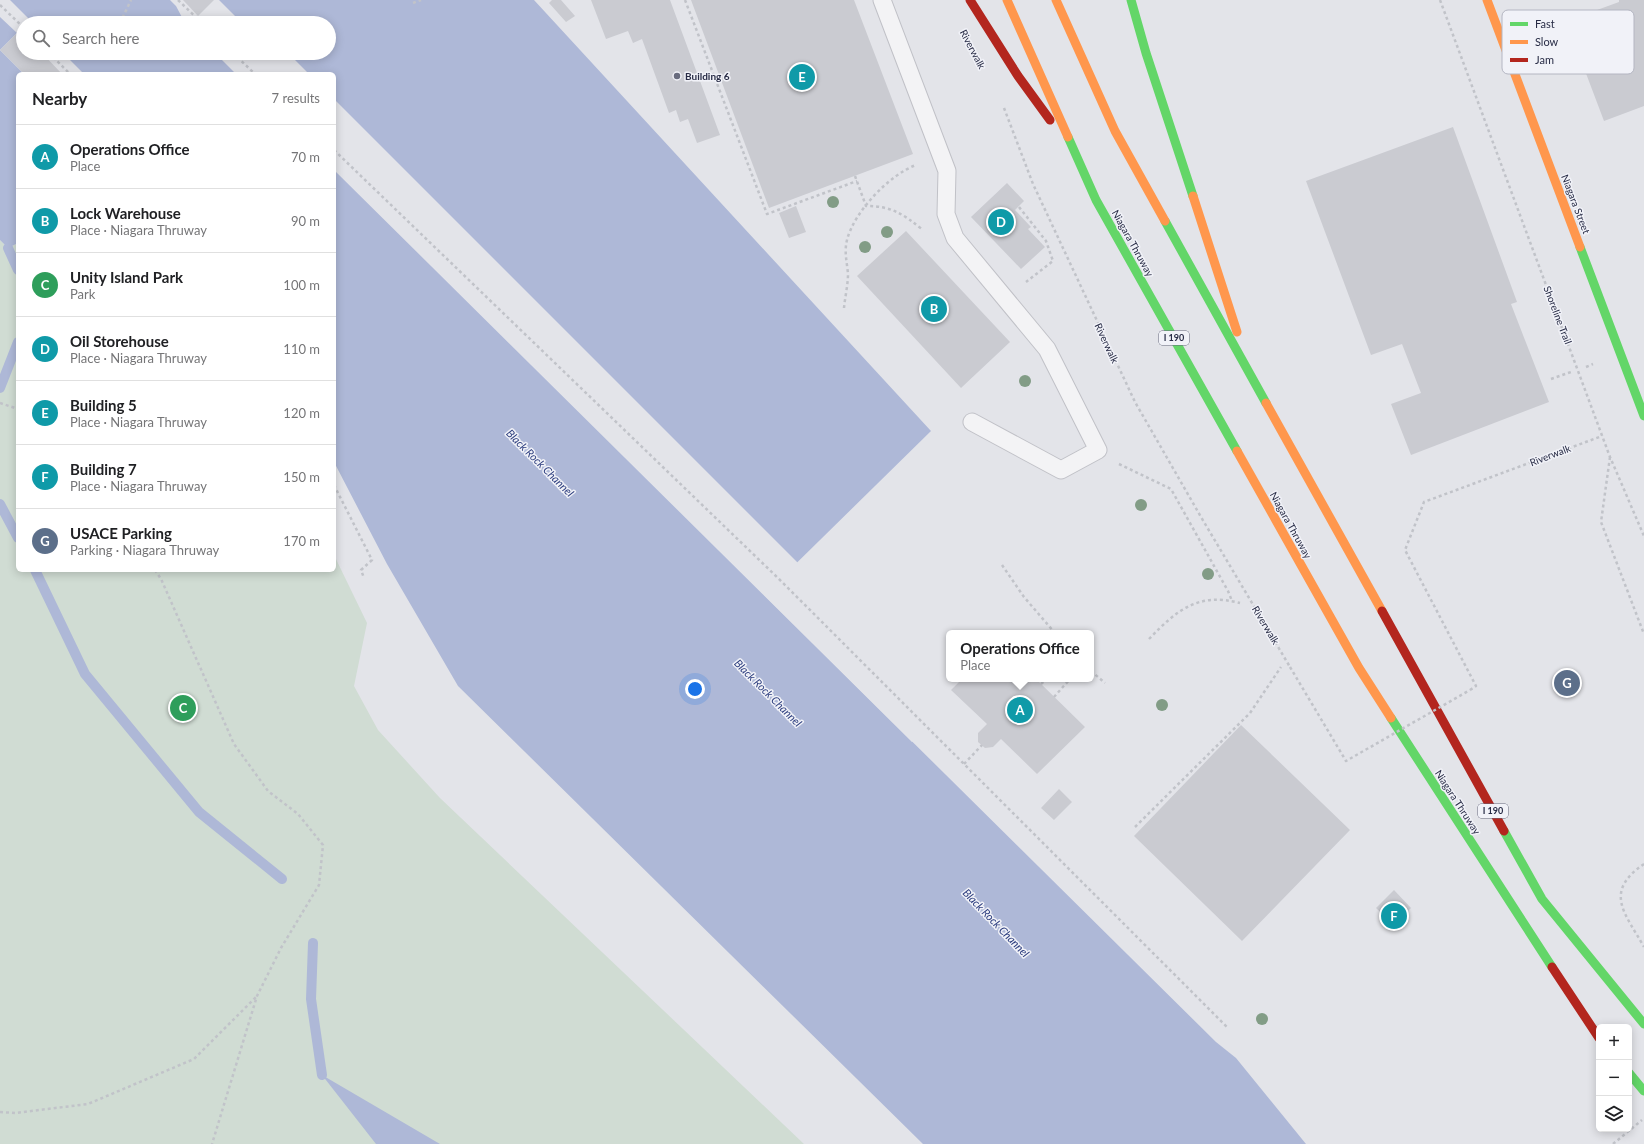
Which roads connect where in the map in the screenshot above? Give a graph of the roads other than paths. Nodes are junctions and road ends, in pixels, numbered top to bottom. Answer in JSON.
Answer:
{"nodes":[{"id":1,"x":882,"y":0,"type":"edge"},
{"id":2,"x":970,"y":0,"type":"edge"},
{"id":3,"x":1007,"y":0,"type":"edge"},
{"id":4,"x":1056,"y":0,"type":"edge"},
{"id":5,"x":1131,"y":0,"type":"edge"},
{"id":6,"x":1487,"y":0,"type":"edge"},
{"id":7,"x":1502,"y":40,"type":"edge"},
{"id":8,"x":1515,"y":74,"type":"edge"},
{"id":9,"x":1077,"y":158,"type":"junction"},
{"id":10,"x":1253,"y":380,"type":"junction"},
{"id":11,"x":1644,"y":416,"type":"edge"},
{"id":12,"x":972,"y":422,"type":"dead end"},
{"id":13,"x":1644,"y":1024,"type":"edge"},
{"id":14,"x":1596,"y":1034,"type":"edge"},
{"id":15,"x":1632,"y":1077,"type":"edge"},
{"id":16,"x":1644,"y":1091,"type":"edge"}],
"edges":[{"from":1,"to":12,"type":"lane"},
{"from":2,"to":9,"type":"main road"},
{"from":3,"to":9,"type":"main road","name":"Niagara Thruway","number":"I 190"},
{"from":4,"to":10,"type":"main road","number":"I 190"},
{"from":5,"to":10,"type":"main road"},
{"from":6,"to":7,"type":"main road","name":"Niagara Street"},
{"from":8,"to":11,"type":"main road","name":"Niagara Street"},
{"from":9,"to":14,"type":"main road","name":"Niagara Thruway","number":"I 190"},
{"from":10,"to":13,"type":"main road","number":"I 190"},
{"from":15,"to":16,"type":"main road"}]}
